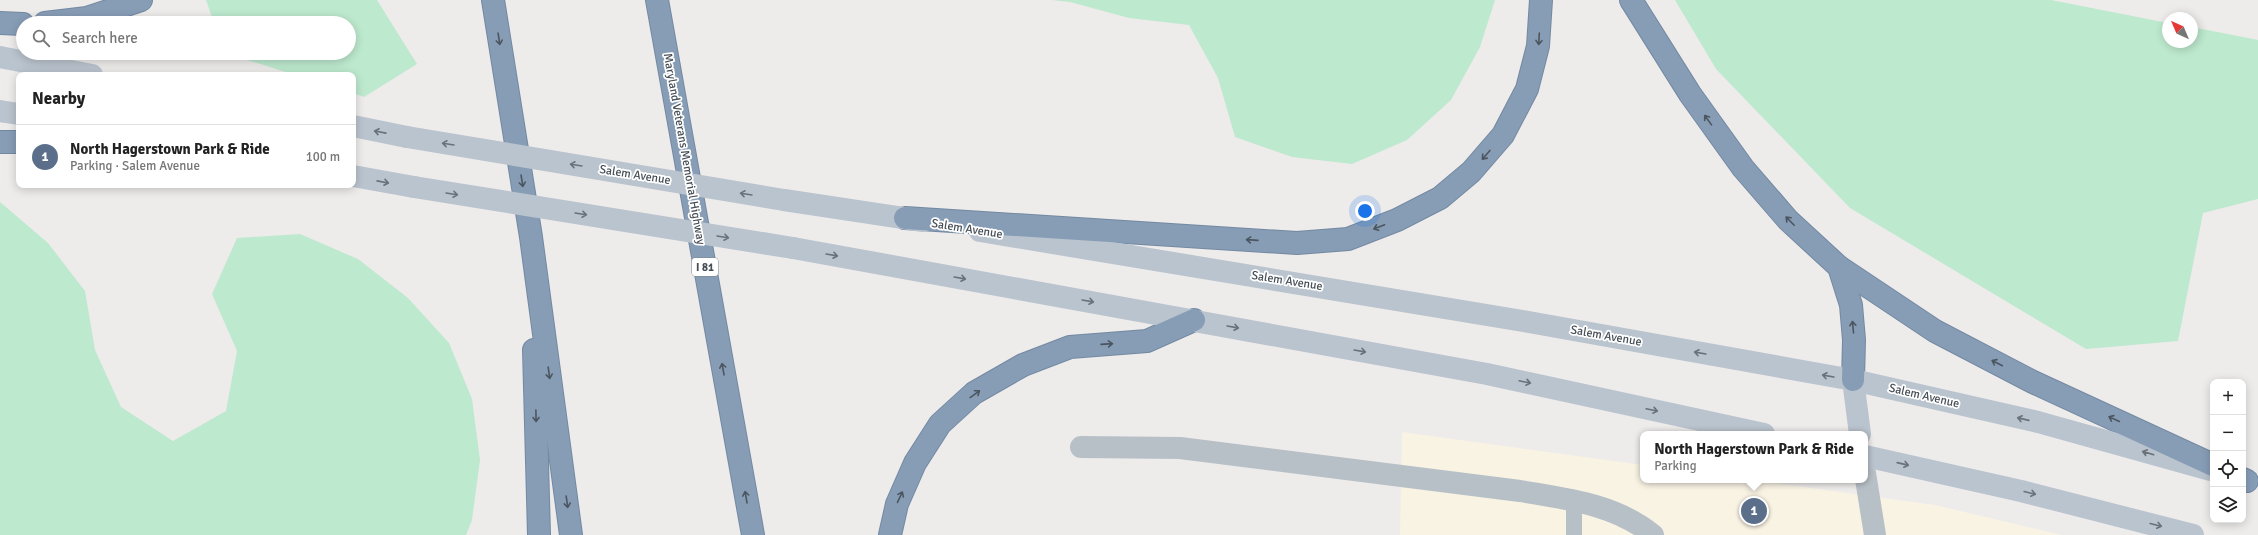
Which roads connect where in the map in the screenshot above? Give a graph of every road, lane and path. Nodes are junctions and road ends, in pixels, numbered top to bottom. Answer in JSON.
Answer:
{"nodes":[{"id":1,"x":141,"y":0,"type":"edge"},
{"id":2,"x":493,"y":0,"type":"edge"},
{"id":3,"x":657,"y":0,"type":"edge"},
{"id":4,"x":668,"y":0,"type":"edge"},
{"id":5,"x":1541,"y":0,"type":"edge"},
{"id":6,"x":1631,"y":0,"type":"edge"},
{"id":7,"x":94,"y":16,"type":"edge"},
{"id":8,"x":0,"y":23,"type":"edge"},
{"id":9,"x":16,"y":24,"type":"edge"},
{"id":10,"x":0,"y":57,"type":"edge"},
{"id":11,"x":77,"y":72,"type":"edge"},
{"id":12,"x":0,"y":111,"type":"edge"},
{"id":13,"x":16,"y":114,"type":"edge"},
{"id":14,"x":680,"y":124,"type":"junction"},
{"id":15,"x":356,"y":127,"type":"edge"},
{"id":16,"x":0,"y":142,"type":"edge"},
{"id":17,"x":16,"y":142,"type":"edge"},
{"id":18,"x":356,"y":177,"type":"edge"},
{"id":19,"x":905,"y":218,"type":"junction"},
{"id":20,"x":531,"y":237,"type":"junction"},
{"id":21,"x":1839,"y":268,"type":"junction"},
{"id":22,"x":1194,"y":320,"type":"junction"},
{"id":23,"x":1854,"y":380,"type":"junction"},
{"id":24,"x":1750,"y":431,"type":"edge"},
{"id":25,"x":1860,"y":431,"type":"edge"},
{"id":26,"x":1081,"y":446,"type":"dead end"},
{"id":27,"x":1868,"y":457,"type":"edge"},
{"id":28,"x":2210,"y":464,"type":"edge"},
{"id":29,"x":2210,"y":470,"type":"edge"},
{"id":30,"x":1866,"y":483,"type":"edge"},
{"id":31,"x":1574,"y":500,"type":"junction"},
{"id":32,"x":539,"y":535,"type":"edge"},
{"id":33,"x":571,"y":535,"type":"edge"},
{"id":34,"x":753,"y":535,"type":"edge"},
{"id":35,"x":890,"y":535,"type":"edge"},
{"id":36,"x":1574,"y":535,"type":"edge"},
{"id":37,"x":1653,"y":535,"type":"edge"},
{"id":38,"x":1875,"y":535,"type":"edge"},
{"id":39,"x":2193,"y":535,"type":"edge"}],
"edges":[{"from":1,"to":7,"type":"highway"},
{"from":2,"to":20,"type":"highway","one_way":true},
{"from":3,"to":14,"type":"highway","name":"Maryland Veterans Memorial Highway","number":"I 81"},
{"from":4,"to":14,"type":"highway"},
{"from":5,"to":19,"type":"highway","one_way":true},
{"from":21,"to":6,"type":"highway","one_way":true},
{"from":8,"to":9,"type":"highway"},
{"from":10,"to":11,"type":"main road"},
{"from":12,"to":13,"type":"main road"},
{"from":34,"to":14,"type":"highway","name":"Maryland Veterans Memorial Highway","number":"I 81","one_way":true},
{"from":19,"to":15,"type":"main road","name":"Salem Avenue","one_way":true,"bridge":true},
{"from":16,"to":17,"type":"highway"},
{"from":18,"to":22,"type":"main road","one_way":true,"bridge":true},
{"from":23,"to":19,"type":"main road","name":"Salem Avenue","one_way":true},
{"from":20,"to":32,"type":"highway","one_way":true},
{"from":20,"to":33,"type":"highway","one_way":true},
{"from":23,"to":21,"type":"highway","one_way":true},
{"from":28,"to":21,"type":"highway","one_way":true},
{"from":22,"to":24,"type":"main road","one_way":true},
{"from":35,"to":22,"type":"highway","one_way":true},
{"from":23,"to":25,"type":"main road"},
{"from":29,"to":23,"type":"main road","name":"Salem Avenue","one_way":true},
{"from":26,"to":31,"type":"street"},
{"from":27,"to":39,"type":"main road","one_way":true},
{"from":30,"to":38,"type":"street"},
{"from":31,"to":36,"type":"lane"},
{"from":31,"to":37,"type":"street"}]}
